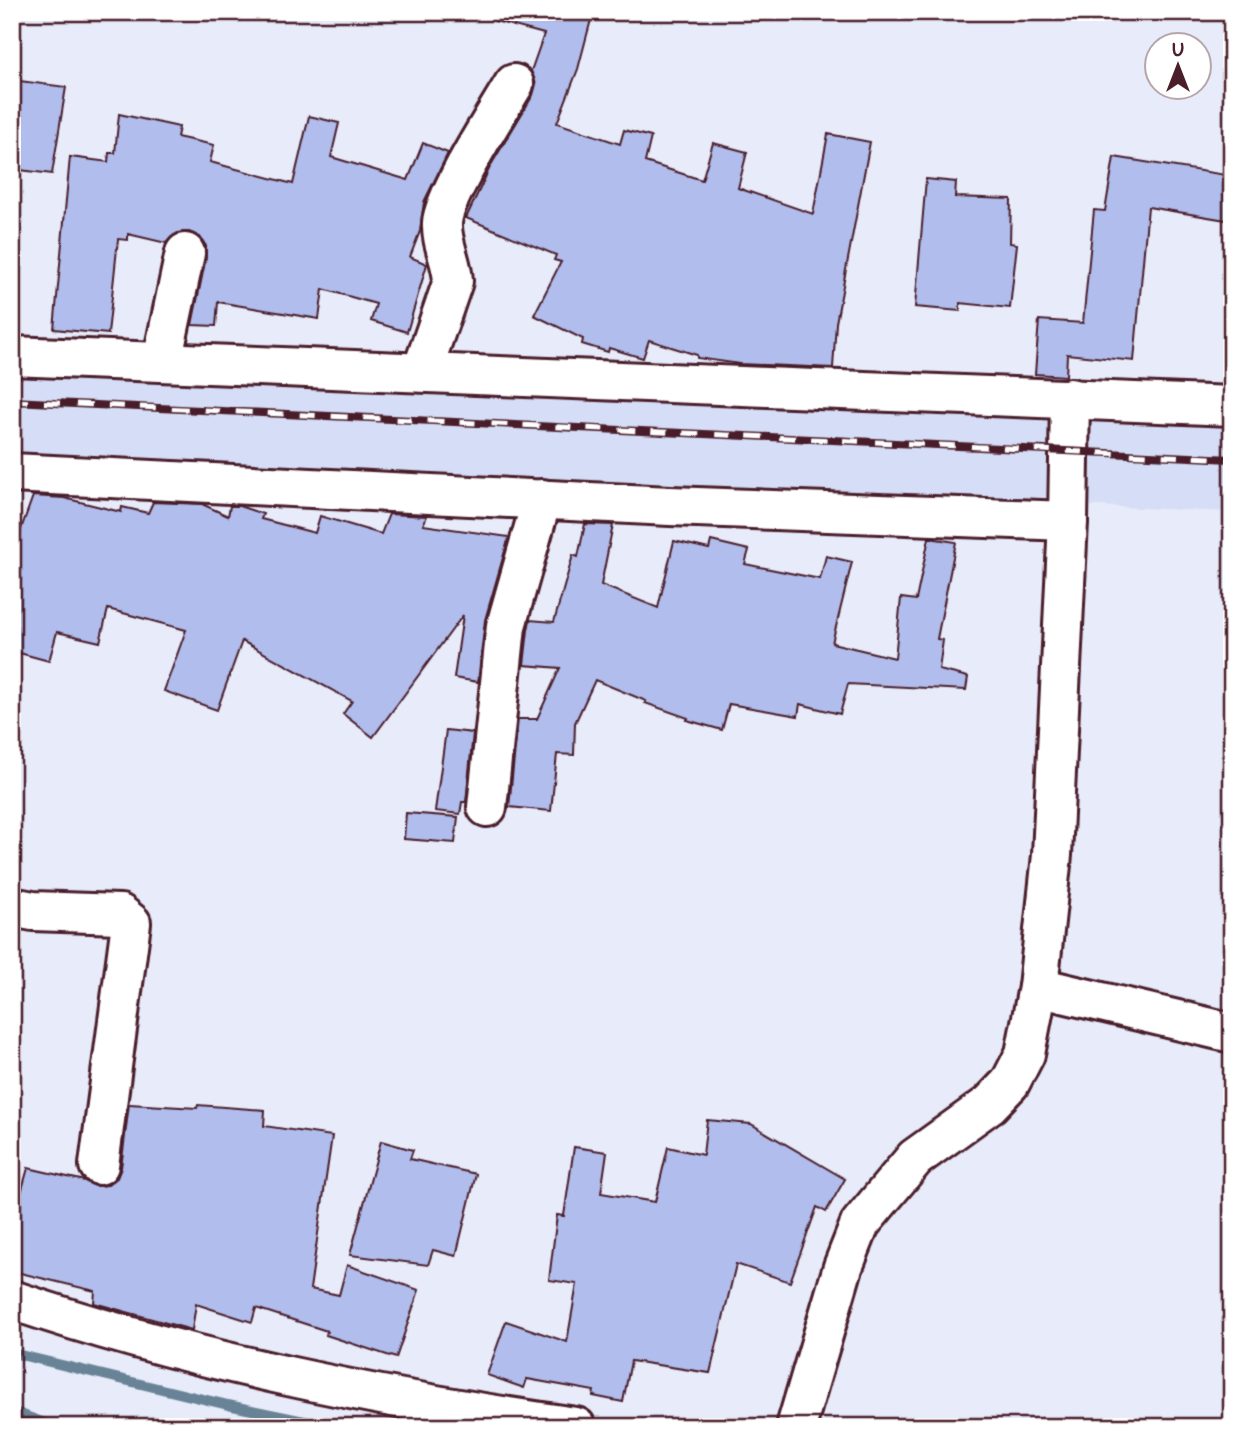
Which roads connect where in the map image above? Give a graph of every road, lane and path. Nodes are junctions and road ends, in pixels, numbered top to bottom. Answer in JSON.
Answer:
{"nodes":[{"id":1,"x":514,"y":84,"type":"dead end"},
{"id":2,"x":185,"y":253,"type":"dead end"},
{"id":3,"x":12,"y":356,"type":"edge"},
{"id":4,"x":162,"y":362,"type":"junction"},
{"id":5,"x":422,"y":371,"type":"junction"},
{"id":6,"x":1070,"y":398,"type":"junction"},
{"id":7,"x":1232,"y":406,"type":"edge"},
{"id":8,"x":12,"y":473,"type":"edge"},
{"id":9,"x":542,"y":499,"type":"junction"},
{"id":10,"x":1068,"y":521,"type":"junction"},
{"id":11,"x":487,"y":807,"type":"dead end"},
{"id":12,"x":12,"y":907,"type":"edge"},
{"id":13,"x":1038,"y":987,"type":"junction"},
{"id":14,"x":1232,"y":1033,"type":"edge"},
{"id":15,"x":99,"y":1165,"type":"dead end"},
{"id":16,"x":12,"y":1300,"type":"edge"},
{"id":17,"x":576,"y":1427,"type":"edge"},
{"id":18,"x":796,"y":1427,"type":"edge"}],
"edges":[{"from":1,"to":5,"type":"street"},
{"from":2,"to":4,"type":"street"},
{"from":3,"to":4,"type":"street"},
{"from":4,"to":5,"type":"street"},
{"from":5,"to":6,"type":"street"},
{"from":6,"to":7,"type":"street"},
{"from":6,"to":10,"type":"street"},
{"from":8,"to":9,"type":"street"},
{"from":9,"to":10,"type":"street"},
{"from":9,"to":11,"type":"street"},
{"from":10,"to":13,"type":"street"},
{"from":12,"to":15,"type":"street"},
{"from":13,"to":14,"type":"street"},
{"from":13,"to":18,"type":"street"},
{"from":16,"to":17,"type":"street"}]}
